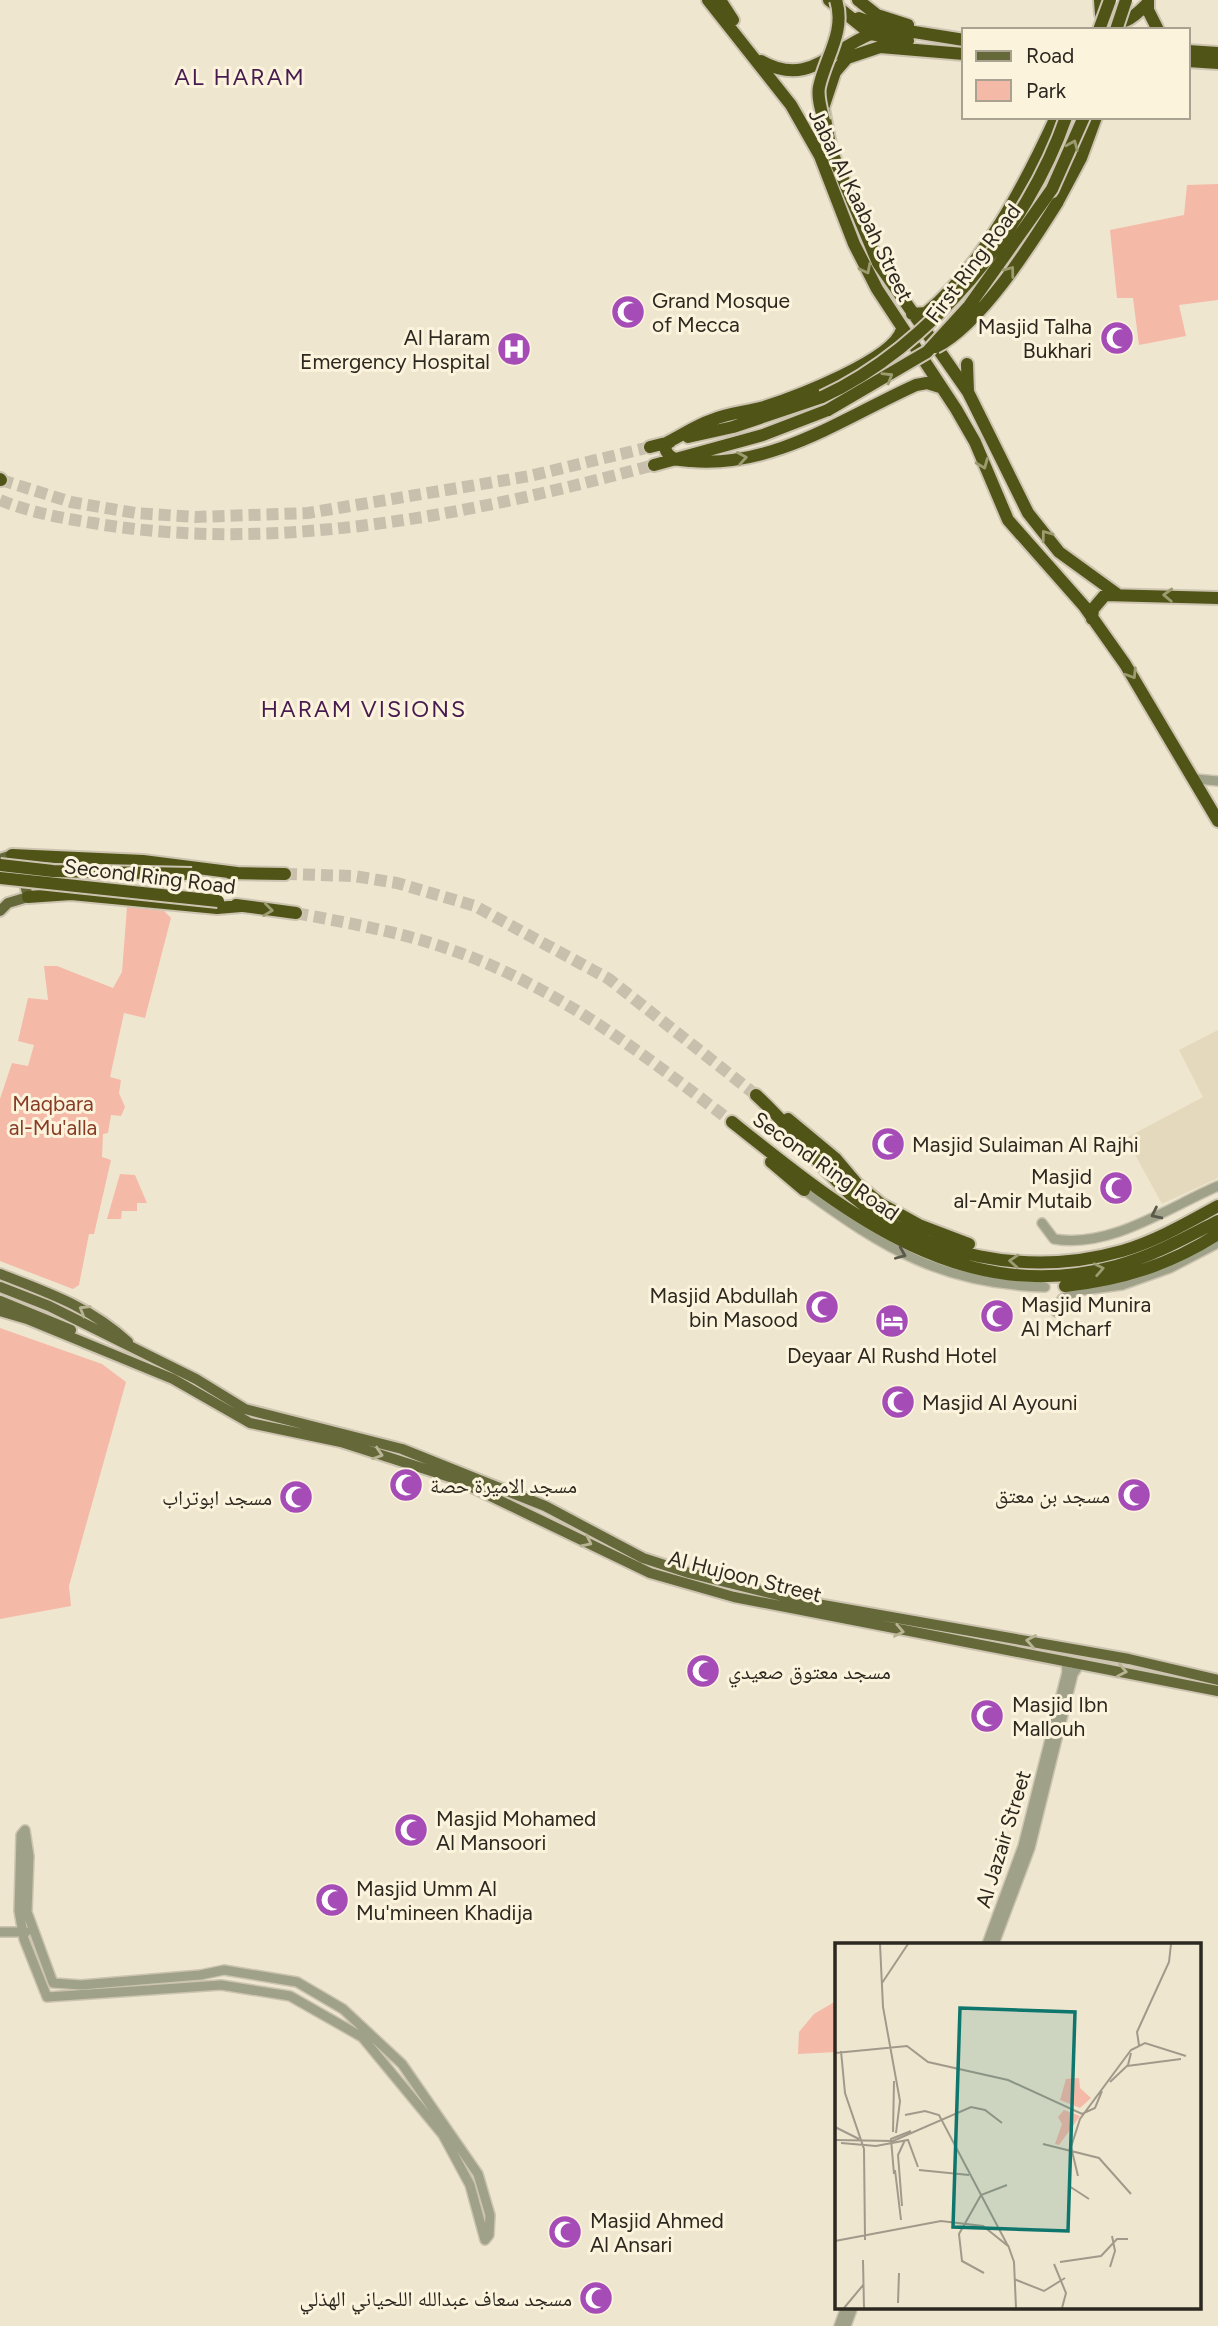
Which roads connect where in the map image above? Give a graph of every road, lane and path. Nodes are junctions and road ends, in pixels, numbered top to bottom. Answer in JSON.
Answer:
{"nodes":[{"id":1,"x":708,"y":0,"type":"edge"},
{"id":2,"x":720,"y":0,"type":"edge"},
{"id":3,"x":829,"y":0,"type":"edge"},
{"id":4,"x":838,"y":0,"type":"edge"},
{"id":5,"x":858,"y":0,"type":"edge"},
{"id":6,"x":1100,"y":0,"type":"edge"},
{"id":7,"x":1110,"y":0,"type":"edge"},
{"id":8,"x":1126,"y":0,"type":"edge"},
{"id":9,"x":1148,"y":1,"type":"edge"},
{"id":10,"x":1100,"y":28,"type":"edge"},
{"id":11,"x":1117,"y":28,"type":"edge"},
{"id":12,"x":1157,"y":28,"type":"edge"},
{"id":13,"x":962,"y":32,"type":"edge"},
{"id":14,"x":871,"y":33,"type":"junction"},
{"id":15,"x":962,"y":40,"type":"edge"},
{"id":16,"x":962,"y":48,"type":"edge"},
{"id":17,"x":1195,"y":53,"type":"edge"},
{"id":18,"x":1218,"y":53,"type":"edge"},
{"id":19,"x":962,"y":54,"type":"edge"},
{"id":20,"x":752,"y":56,"type":"junction"},
{"id":21,"x":1218,"y":63,"type":"edge"},
{"id":22,"x":773,"y":68,"type":"junction"},
{"id":23,"x":1055,"y":119,"type":"edge"},
{"id":24,"x":1065,"y":119,"type":"edge"},
{"id":25,"x":1083,"y":119,"type":"edge"},
{"id":26,"x":1095,"y":119,"type":"edge"},
{"id":27,"x":824,"y":121,"type":"junction"},
{"id":28,"x":912,"y":314,"type":"junction"},
{"id":29,"x":902,"y":329,"type":"junction"},
{"id":30,"x":927,"y":352,"type":"junction"},
{"id":31,"x":967,"y":364,"type":"dead end"},
{"id":32,"x":940,"y":387,"type":"junction"},
{"id":33,"x":968,"y":393,"type":"junction"},
{"id":34,"x":668,"y":442,"type":"junction"},
{"id":35,"x":650,"y":447,"type":"tunnel mouth"},
{"id":36,"x":674,"y":459,"type":"junction"},
{"id":37,"x":654,"y":465,"type":"tunnel mouth"},
{"id":38,"x":1117,"y":594,"type":"junction"},
{"id":39,"x":1218,"y":598,"type":"edge"},
{"id":40,"x":1092,"y":619,"type":"junction"},
{"id":41,"x":1196,"y":779,"type":"junction"},
{"id":42,"x":1218,"y":781,"type":"edge"},
{"id":43,"x":1218,"y":821,"type":"edge"},
{"id":44,"x":4,"y":856,"type":"edge"},
{"id":45,"x":36,"y":856,"type":"junction"},
{"id":46,"x":0,"y":865,"type":"edge"},
{"id":47,"x":192,"y":870,"type":"junction"},
{"id":48,"x":285,"y":874,"type":"tunnel mouth"},
{"id":49,"x":0,"y":878,"type":"edge"},
{"id":50,"x":28,"y":897,"type":"junction"},
{"id":51,"x":218,"y":904,"type":"junction"},
{"id":52,"x":0,"y":911,"type":"edge"},
{"id":53,"x":296,"y":913,"type":"tunnel mouth"},
{"id":54,"x":756,"y":1095,"type":"tunnel mouth"},
{"id":55,"x":774,"y":1111,"type":"junction"},
{"id":56,"x":732,"y":1122,"type":"tunnel mouth"},
{"id":57,"x":751,"y":1138,"type":"junction"},
{"id":58,"x":1218,"y":1185,"type":"edge"},
{"id":59,"x":804,"y":1190,"type":"joint"},
{"id":60,"x":1218,"y":1206,"type":"edge"},
{"id":61,"x":1218,"y":1221,"type":"edge"},
{"id":62,"x":1042,"y":1223,"type":"dead end"},
{"id":63,"x":1218,"y":1234,"type":"edge"},
{"id":64,"x":1218,"y":1243,"type":"edge"},
{"id":65,"x":969,"y":1244,"type":"dead end"},
{"id":66,"x":0,"y":1274,"type":"edge"},
{"id":67,"x":0,"y":1287,"type":"edge"},
{"id":68,"x":1045,"y":1287,"type":"dead end"},
{"id":69,"x":1071,"y":1288,"type":"junction"},
{"id":70,"x":0,"y":1301,"type":"edge"},
{"id":71,"x":0,"y":1311,"type":"edge"},
{"id":72,"x":48,"y":1311,"type":"junction"},
{"id":73,"x":1056,"y":1312,"type":"dead end"},
{"id":74,"x":135,"y":1356,"type":"junction"},
{"id":75,"x":1066,"y":1661,"type":"junction"},
{"id":76,"x":1080,"y":1664,"type":"junction"},
{"id":77,"x":1218,"y":1680,"type":"edge"},
{"id":78,"x":1218,"y":1691,"type":"edge"},
{"id":79,"x":0,"y":1932,"type":"edge"},
{"id":80,"x":28,"y":1932,"type":"junction"},
{"id":81,"x":987,"y":1943,"type":"edge"},
{"id":82,"x":994,"y":1943,"type":"edge"},
{"id":83,"x":53,"y":1983,"type":"junction"},
{"id":84,"x":57,"y":1997,"type":"junction"},
{"id":85,"x":846,"y":2308,"type":"edge"},
{"id":86,"x":853,"y":2308,"type":"edge"},
{"id":87,"x":839,"y":2326,"type":"edge"},
{"id":88,"x":846,"y":2326,"type":"edge"}],
"edges":[{"from":1,"to":20,"type":"highway","name":"Jabal Al Kaabah Street"},
{"from":2,"to":22,"type":"highway"},
{"from":3,"to":14,"type":"highway"},
{"from":4,"to":15,"type":"highway"},
{"from":4,"to":27,"type":"highway","bridge":true},
{"from":5,"to":13,"type":"highway"},
{"from":6,"to":9,"type":"highway"},
{"from":7,"to":10,"type":"highway","bridge":true},
{"from":8,"to":11,"type":"highway","bridge":true},
{"from":9,"to":12,"type":"highway"},
{"from":14,"to":16,"type":"highway"},
{"from":14,"to":22,"type":"highway"},
{"from":17,"to":18,"type":"highway"},
{"from":17,"to":21,"type":"highway"},
{"from":19,"to":27,"type":"highway","name":"Jabal Al Kaabah Street"},
{"from":20,"to":22,"type":"highway"},
{"from":20,"to":29,"type":"highway","name":"Jabal Al Kaabah Street","one_way":true},
{"from":23,"to":28,"type":"highway"},
{"from":24,"to":34,"type":"highway","name":"First Ring Road","bridge":true},
{"from":30,"to":25,"type":"highway","name":"First Ring Road","one_way":true,"bridge":true},
{"from":30,"to":26,"type":"highway","one_way":true,"bridge":true},
{"from":27,"to":28,"type":"highway","name":"Jabal Al Kaabah Street"},
{"from":28,"to":33,"type":"highway","name":"Jabal Al Kaabah Street"},
{"from":29,"to":32,"type":"highway","name":"Jabal Al Kaabah Street"},
{"from":29,"to":34,"type":"highway"},
{"from":36,"to":30,"type":"highway","name":"First Ring Road","one_way":true,"bridge":true},
{"from":31,"to":33,"type":"highway"},
{"from":36,"to":32,"type":"highway","one_way":true},
{"from":32,"to":40,"type":"highway","name":"Jabal Al Kaabah Street","one_way":true},
{"from":38,"to":33,"type":"highway","name":"Jabal Al Kaabah Street","one_way":true},
{"from":34,"to":35,"type":"highway","name":"First Ring Road"},
{"from":34,"to":36,"type":"highway"},
{"from":36,"to":37,"type":"highway","name":"First Ring Road"},
{"from":39,"to":38,"type":"highway","one_way":true},
{"from":38,"to":40,"type":"highway"},
{"from":40,"to":41,"type":"highway","name":"Jabal Al Kaabah Street","one_way":true},
{"from":41,"to":42,"type":"street"},
{"from":41,"to":43,"type":"highway","name":"Jabal Al Kaabah Street"},
{"from":44,"to":45,"type":"highway"},
{"from":45,"to":47,"type":"highway"},
{"from":45,"to":50,"type":"main road"},
{"from":46,"to":47,"type":"highway","name":"Second Ring Road","bridge":true},
{"from":47,"to":48,"type":"highway","name":"Second Ring Road"},
{"from":49,"to":51,"type":"highway","name":"Second Ring Road","bridge":true},
{"from":50,"to":51,"type":"highway"},
{"from":50,"to":52,"type":"main road"},
{"from":51,"to":53,"type":"highway","name":"Second Ring Road","one_way":true},
{"from":54,"to":55,"type":"highway","name":"Second Ring Road"},
{"from":60,"to":55,"type":"highway","name":"Second Ring Road","one_way":true},
{"from":55,"to":65,"type":"highway"},
{"from":56,"to":57,"type":"highway","name":"Second Ring Road"},
{"from":57,"to":59,"type":"highway"},
{"from":57,"to":61,"type":"highway","name":"Second Ring Road","one_way":true},
{"from":58,"to":62,"type":"street","one_way":true},
{"from":59,"to":68,"type":"street","one_way":true},
{"from":63,"to":69,"type":"highway"},
{"from":64,"to":69,"type":"street"},
{"from":74,"to":66,"type":"main road","one_way":true},
{"from":67,"to":72,"type":"main road"},
{"from":69,"to":73,"type":"street"},
{"from":70,"to":72,"type":"main road"},
{"from":71,"to":74,"type":"main road"},
{"from":72,"to":74,"type":"main road"},
{"from":74,"to":75,"type":"main road","name":"Al Hujoon Street","one_way":true},
{"from":77,"to":74,"type":"main road","name":"Al Hujoon Street","one_way":true},
{"from":75,"to":76,"type":"main road","name":"Al Hujoon Street"},
{"from":75,"to":81,"type":"street","name":"Al Jazair Street"},
{"from":76,"to":78,"type":"main road","name":"Al Hujoon Street","one_way":true},
{"from":76,"to":82,"type":"street","name":"Al Jazair Street"},
{"from":79,"to":80,"type":"street"},
{"from":80,"to":80,"type":"street"},
{"from":80,"to":83,"type":"street"},
{"from":80,"to":84,"type":"street"},
{"from":83,"to":84,"type":"street"},
{"from":83,"to":84,"type":"street"},
{"from":85,"to":87,"type":"street"},
{"from":86,"to":88,"type":"street"}]}
